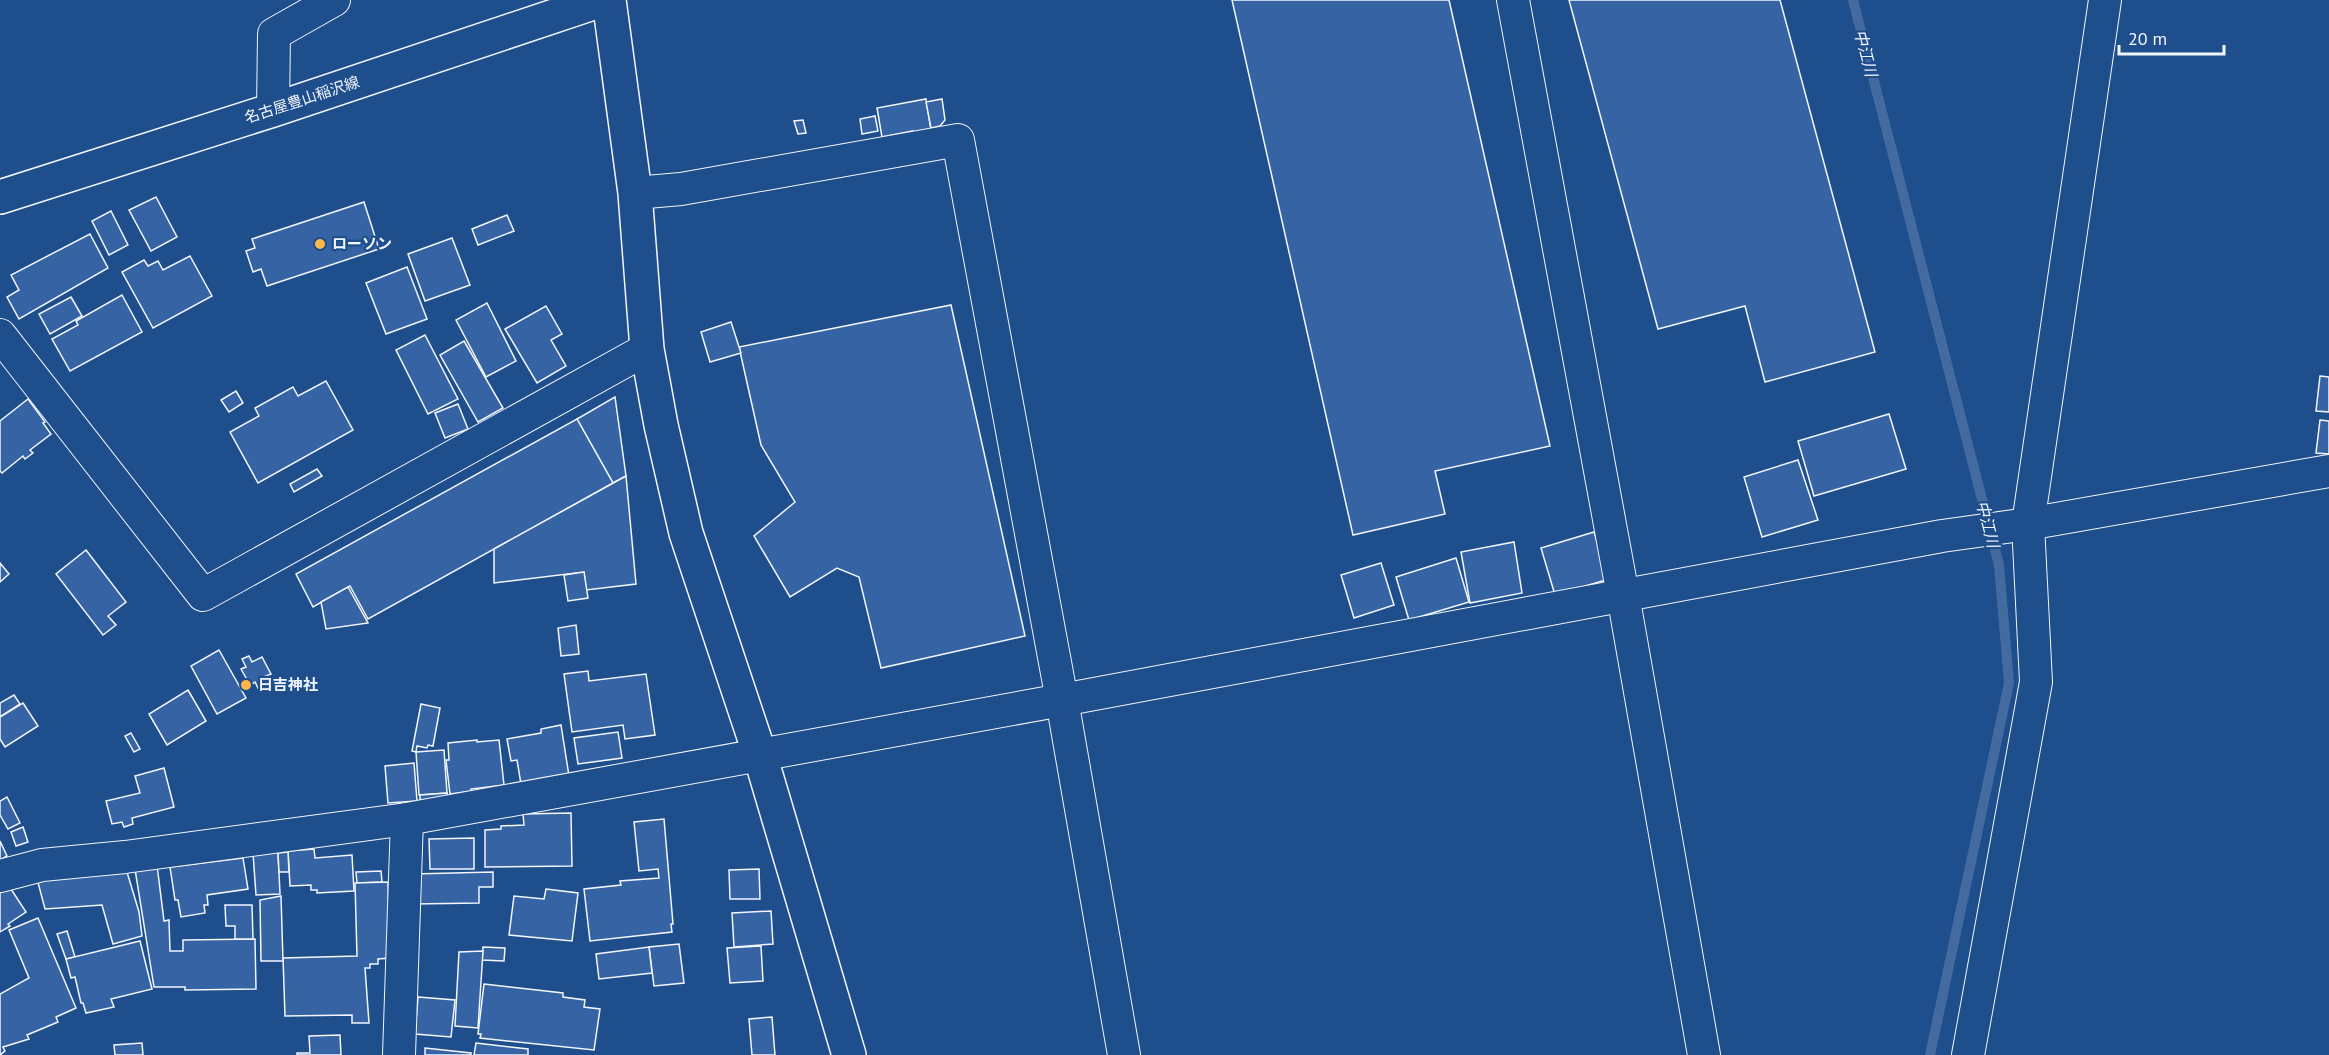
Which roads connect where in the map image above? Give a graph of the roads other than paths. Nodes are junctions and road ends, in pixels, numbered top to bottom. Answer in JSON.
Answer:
{"nodes":[{"id":1,"x":334,"y":0,"type":"edge"},
{"id":2,"x":602,"y":0,"type":"edge"},
{"id":3,"x":609,"y":0,"type":"edge"},
{"id":4,"x":1513,"y":0,"type":"edge"},
{"id":5,"x":2105,"y":0,"type":"edge"},
{"id":6,"x":273,"y":110,"type":"junction"},
{"id":7,"x":635,"y":193,"type":"junction"},
{"id":8,"x":0,"y":197,"type":"edge"},
{"id":9,"x":646,"y":349,"type":"junction"},
{"id":10,"x":6,"y":354,"type":"edge"},
{"id":11,"x":2329,"y":471,"type":"edge"},
{"id":12,"x":2026,"y":524,"type":"junction"},
{"id":13,"x":1623,"y":595,"type":"junction"},
{"id":14,"x":1062,"y":700,"type":"junction"},
{"id":15,"x":760,"y":755,"type":"junction"},
{"id":16,"x":407,"y":819,"type":"junction"},
{"id":17,"x":0,"y":876,"type":"edge"},
{"id":18,"x":399,"y":1055,"type":"edge"},
{"id":19,"x":849,"y":1055,"type":"edge"},
{"id":20,"x":1125,"y":1055,"type":"edge"},
{"id":21,"x":1704,"y":1055,"type":"edge"},
{"id":22,"x":1968,"y":1055,"type":"edge"}],
"edges":[{"from":1,"to":6,"type":"street"},
{"from":2,"to":6,"type":"street","name":"名古屋豊山稲沢線"},
{"from":3,"to":7,"type":"street"},
{"from":4,"to":13,"type":"street"},
{"from":5,"to":12,"type":"street"},
{"from":6,"to":8,"type":"street","name":"名古屋豊山稲沢線"},
{"from":7,"to":9,"type":"street"},
{"from":7,"to":14,"type":"street"},
{"from":9,"to":10,"type":"street"},
{"from":9,"to":15,"type":"street"},
{"from":11,"to":12,"type":"street"},
{"from":12,"to":13,"type":"street"},
{"from":12,"to":22,"type":"street"},
{"from":13,"to":14,"type":"street"},
{"from":13,"to":21,"type":"street"},
{"from":14,"to":15,"type":"street"},
{"from":14,"to":20,"type":"street"},
{"from":15,"to":16,"type":"street"},
{"from":15,"to":19,"type":"street"},
{"from":16,"to":17,"type":"street"},
{"from":16,"to":18,"type":"street"}]}
